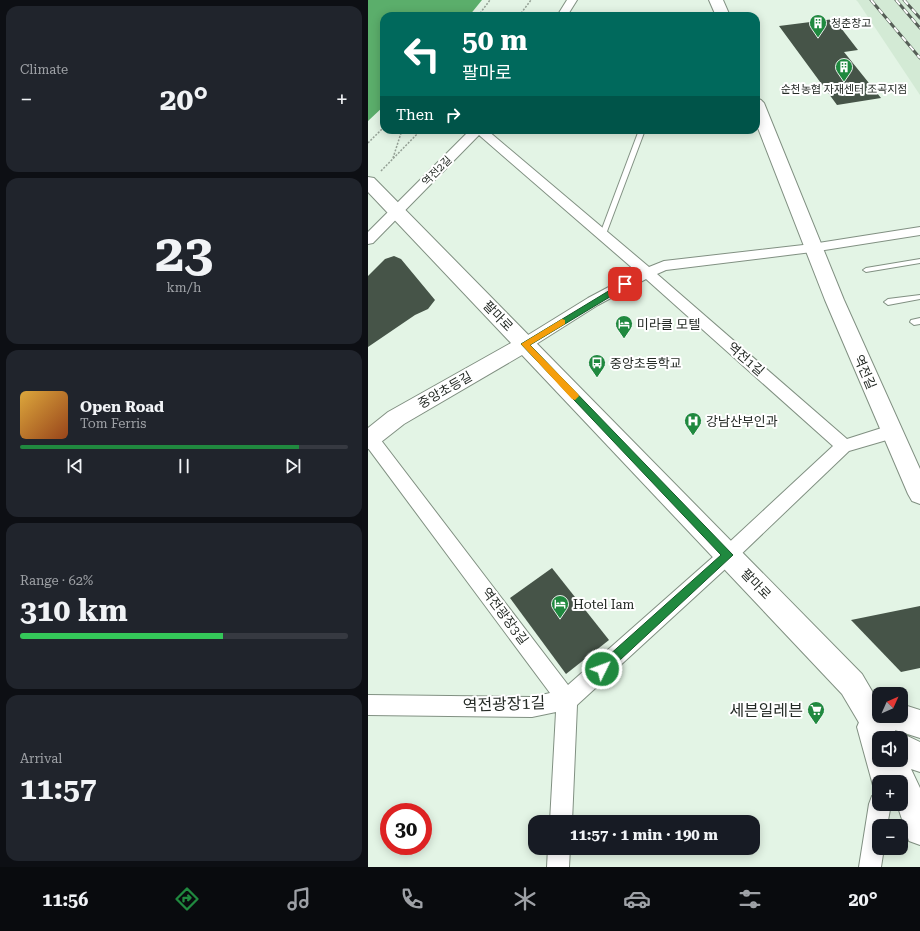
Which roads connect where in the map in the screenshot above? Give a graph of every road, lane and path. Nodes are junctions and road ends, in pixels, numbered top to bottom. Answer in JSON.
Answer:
{"nodes":[{"id":1,"x":490,"y":0,"type":"edge"},
{"id":2,"x":531,"y":0,"type":"edge"},
{"id":3,"x":572,"y":0,"type":"edge"},
{"id":4,"x":716,"y":0,"type":"edge"},
{"id":5,"x":481,"y":12,"type":"edge"},
{"id":6,"x":523,"y":12,"type":"edge"},
{"id":7,"x":564,"y":12,"type":"edge"},
{"id":8,"x":721,"y":12,"type":"edge"},
{"id":9,"x":760,"y":114,"type":"edge"},
{"id":10,"x":380,"y":131,"type":"edge"},
{"id":11,"x":401,"y":134,"type":"edge"},
{"id":12,"x":417,"y":134,"type":"edge"},
{"id":13,"x":473,"y":134,"type":"edge"},
{"id":14,"x":485,"y":134,"type":"edge"},
{"id":15,"x":640,"y":134,"type":"edge"},
{"id":16,"x":368,"y":143,"type":"edge"},
{"id":17,"x":393,"y":159,"type":"junction"},
{"id":18,"x":369,"y":182,"type":"edge"},
{"id":19,"x":396,"y":211,"type":"junction"},
{"id":20,"x":920,"y":230,"type":"edge"},
{"id":21,"x":603,"y":234,"type":"junction"},
{"id":22,"x":368,"y":240,"type":"edge"},
{"id":23,"x":812,"y":248,"type":"junction"},
{"id":24,"x":920,"y":262,"type":"edge"},
{"id":25,"x":866,"y":270,"type":"dead end"},
{"id":26,"x":647,"y":272,"type":"junction"},
{"id":27,"x":920,"y":297,"type":"edge"},
{"id":28,"x":888,"y":302,"type":"dead end"},
{"id":29,"x":525,"y":344,"type":"junction"},
{"id":30,"x":891,"y":432,"type":"junction"},
{"id":31,"x":369,"y":438,"type":"edge"},
{"id":32,"x":844,"y":446,"type":"junction"},
{"id":33,"x":920,"y":494,"type":"edge"},
{"id":34,"x":728,"y":555,"type":"junction"},
{"id":35,"x":852,"y":684,"type":"junction"},
{"id":36,"x":872,"y":699,"type":"edge"},
{"id":37,"x":567,"y":700,"type":"junction"},
{"id":38,"x":368,"y":705,"type":"edge"},
{"id":39,"x":920,"y":724,"type":"edge"},
{"id":40,"x":885,"y":731,"type":"edge"},
{"id":41,"x":906,"y":731,"type":"edge"},
{"id":42,"x":908,"y":750,"type":"edge"},
{"id":43,"x":920,"y":758,"type":"edge"},
{"id":44,"x":900,"y":767,"type":"edge"},
{"id":45,"x":880,"y":775,"type":"edge"},
{"id":46,"x":879,"y":811,"type":"edge"},
{"id":47,"x":560,"y":815,"type":"edge"},
{"id":48,"x":920,"y":830,"type":"edge"},
{"id":49,"x":559,"y":855,"type":"edge"},
{"id":50,"x":558,"y":867,"type":"edge"},
{"id":51,"x":870,"y":867,"type":"edge"}],
"edges":[{"from":1,"to":5,"type":"path"},
{"from":2,"to":6,"type":"path"},
{"from":3,"to":7,"type":"street"},
{"from":4,"to":8,"type":"main road"},
{"from":9,"to":23,"type":"main road","name":"역전길"},
{"from":10,"to":16,"type":"path"},
{"from":11,"to":17,"type":"path"},
{"from":12,"to":17,"type":"path"},
{"from":13,"to":19,"type":"street","name":"역전2길"},
{"from":14,"to":21,"type":"street","name":"역전1길"},
{"from":15,"to":21,"type":"lane"},
{"from":17,"to":18,"type":"path"},
{"from":18,"to":19,"type":"main road","name":"팔마로"},
{"from":19,"to":22,"type":"street","name":"역전2길"},
{"from":19,"to":29,"type":"main road","name":"팔마로"},
{"from":20,"to":23,"type":"street"},
{"from":21,"to":26,"type":"street","name":"역전1길"},
{"from":23,"to":26,"type":"street"},
{"from":23,"to":30,"type":"main road","name":"역전길"},
{"from":24,"to":25,"type":"lane"},
{"from":26,"to":29,"type":"street"},
{"from":26,"to":32,"type":"street","name":"역전1길"},
{"from":27,"to":28,"type":"lane"},
{"from":29,"to":31,"type":"main road","name":"중앙초등길"},
{"from":29,"to":34,"type":"main road","name":"팔마로"},
{"from":30,"to":32,"type":"street"},
{"from":30,"to":33,"type":"main road","name":"역전길"},
{"from":31,"to":37,"type":"street","name":"역전광장3길"},
{"from":32,"to":34,"type":"street"},
{"from":34,"to":35,"type":"main road","name":"팔마로"},
{"from":34,"to":37,"type":"street"},
{"from":35,"to":36,"type":"main road"},
{"from":35,"to":40,"type":"main road","name":"팔마로"},
{"from":35,"to":45,"type":"street"},
{"from":37,"to":38,"type":"street","name":"역전광장1길"},
{"from":37,"to":47,"type":"street"},
{"from":39,"to":41,"type":"main road"},
{"from":42,"to":43,"type":"main road"},
{"from":44,"to":48,"type":"main road","name":"팔마로"},
{"from":46,"to":51,"type":"street"},
{"from":49,"to":50,"type":"street"}]}
